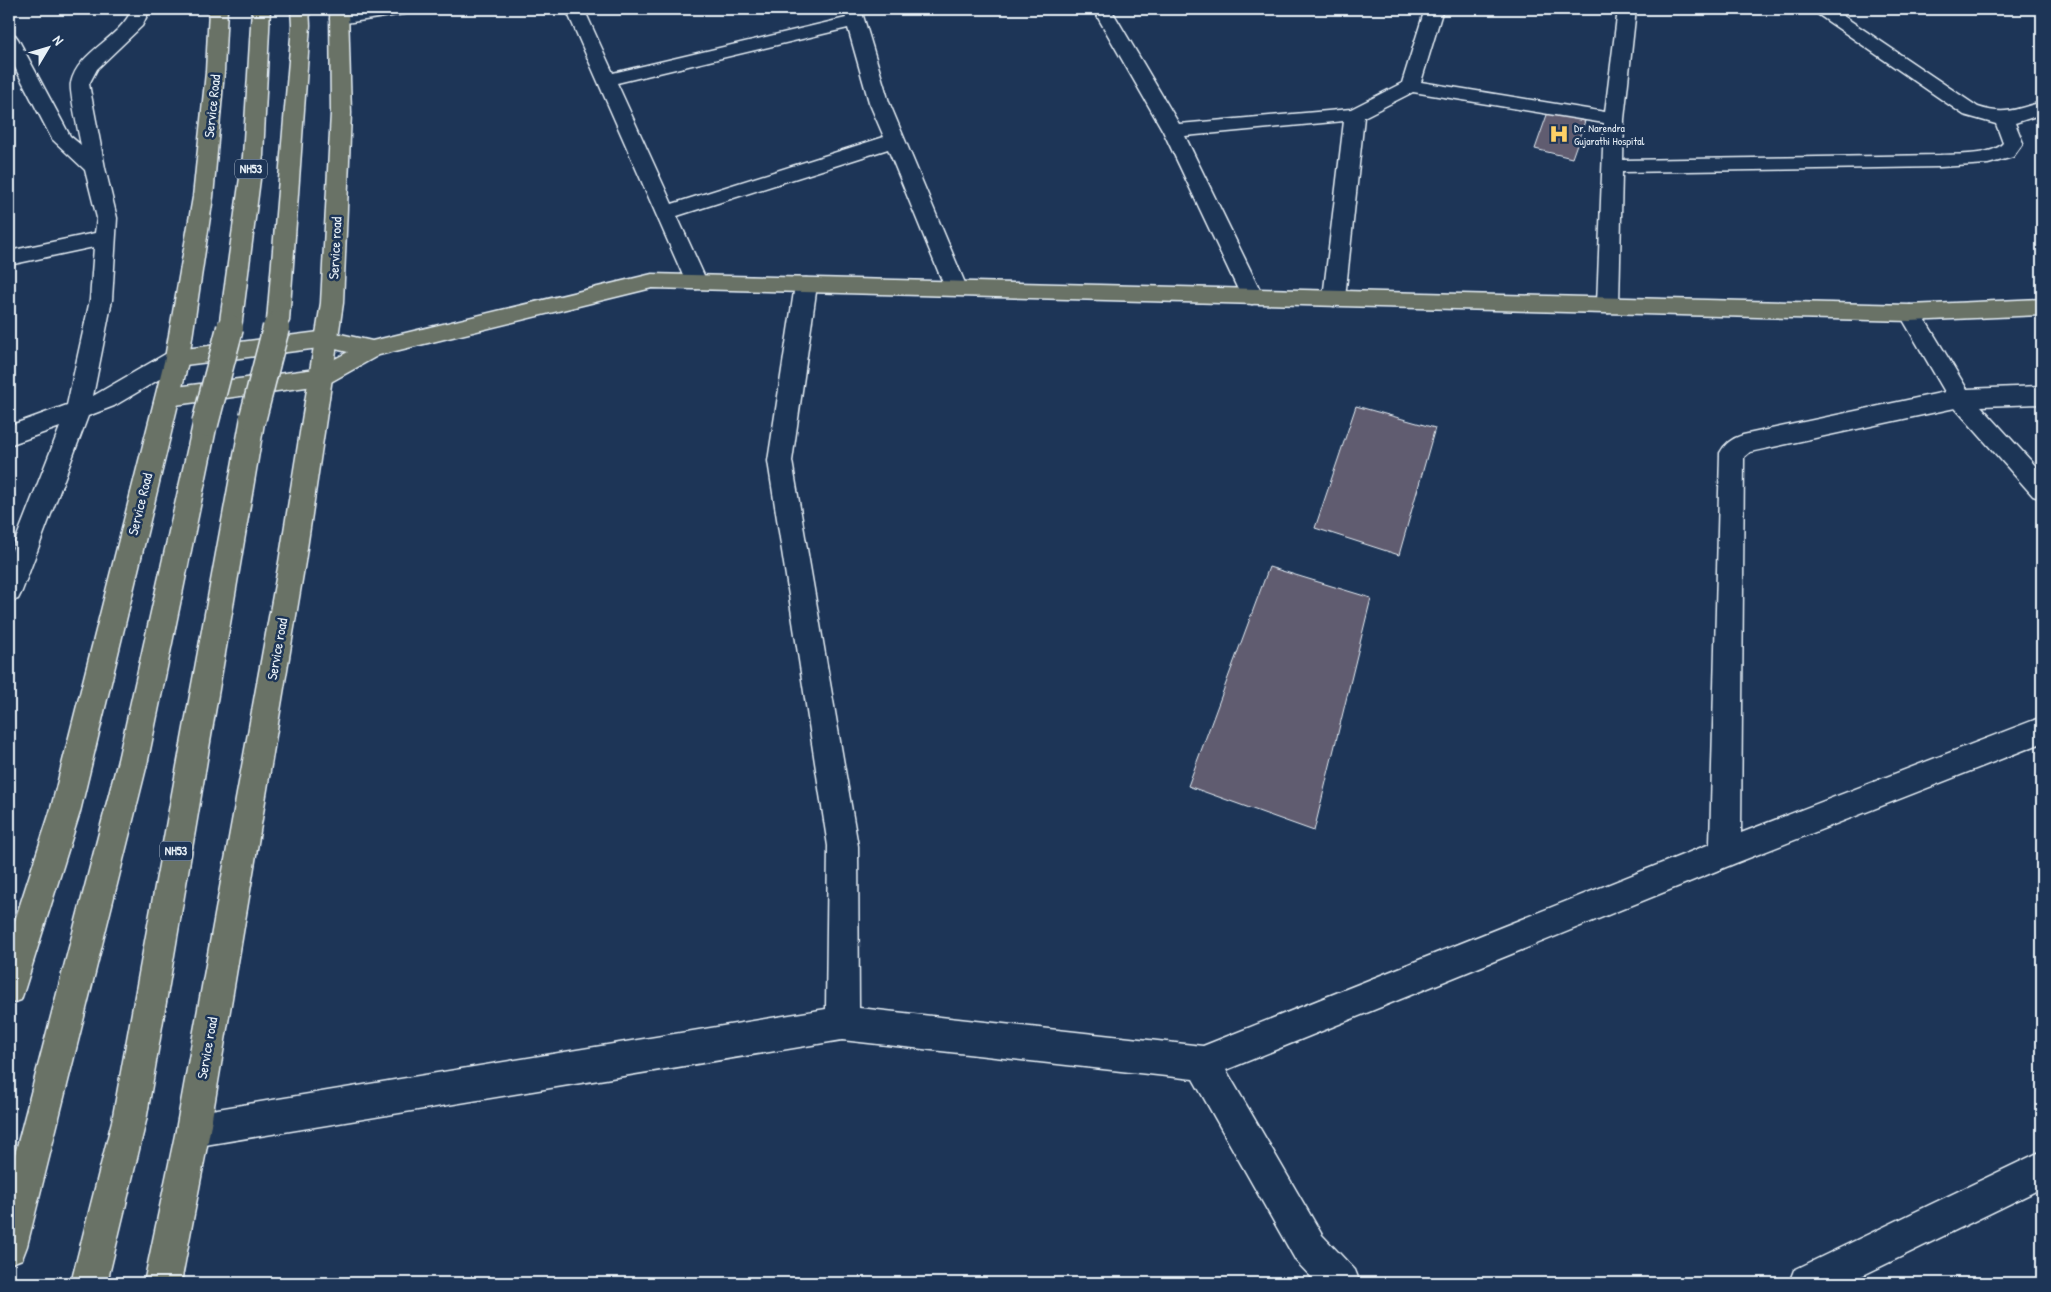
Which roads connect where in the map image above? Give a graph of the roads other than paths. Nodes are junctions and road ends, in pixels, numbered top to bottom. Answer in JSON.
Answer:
{"nodes":[{"id":1,"x":141,"y":9,"type":"edge"},
{"id":2,"x":218,"y":9,"type":"edge"},
{"id":3,"x":260,"y":9,"type":"edge"},
{"id":4,"x":300,"y":9,"type":"edge"},
{"id":5,"x":404,"y":9,"type":"edge"},
{"id":6,"x":575,"y":9,"type":"edge"},
{"id":7,"x":1102,"y":9,"type":"edge"},
{"id":8,"x":1434,"y":9,"type":"edge"},
{"id":9,"x":1627,"y":9,"type":"edge"},
{"id":10,"x":1822,"y":9,"type":"edge"},
{"id":11,"x":339,"y":14,"type":"edge"},
{"id":12,"x":854,"y":15,"type":"edge"},
{"id":13,"x":9,"y":39,"type":"edge"},
{"id":14,"x":606,"y":80,"type":"junction"},
{"id":15,"x":1410,"y":86,"type":"junction"},
{"id":16,"x":2042,"y":108,"type":"edge"},
{"id":17,"x":1355,"y":114,"type":"junction"},
{"id":18,"x":1614,"y":119,"type":"junction"},
{"id":19,"x":2004,"y":120,"type":"junction"},
{"id":20,"x":1173,"y":131,"type":"junction"},
{"id":21,"x":895,"y":140,"type":"junction"},
{"id":22,"x":1612,"y":166,"type":"junction"},
{"id":23,"x":94,"y":168,"type":"junction"},
{"id":24,"x":665,"y":213,"type":"junction"},
{"id":25,"x":106,"y":238,"type":"junction"},
{"id":26,"x":9,"y":258,"type":"edge"},
{"id":27,"x":696,"y":282,"type":"junction"},
{"id":28,"x":806,"y":285,"type":"junction"},
{"id":29,"x":956,"y":288,"type":"junction"},
{"id":30,"x":1252,"y":296,"type":"junction"},
{"id":31,"x":1334,"y":298,"type":"junction"},
{"id":32,"x":1608,"y":305,"type":"junction"},
{"id":33,"x":2042,"y":307,"type":"edge"},
{"id":34,"x":1910,"y":313,"type":"junction"},
{"id":35,"x":327,"y":339,"type":"junction"},
{"id":36,"x":372,"y":349,"type":"junction"},
{"id":37,"x":177,"y":358,"type":"junction"},
{"id":38,"x":321,"y":377,"type":"junction"},
{"id":39,"x":136,"y":382,"type":"junction"},
{"id":40,"x":2042,"y":395,"type":"edge"},
{"id":41,"x":168,"y":397,"type":"junction"},
{"id":42,"x":1960,"y":398,"type":"junction"},
{"id":43,"x":78,"y":410,"type":"junction"},
{"id":44,"x":9,"y":436,"type":"edge"},
{"id":45,"x":2042,"y":489,"type":"edge"},
{"id":46,"x":9,"y":592,"type":"edge"},
{"id":47,"x":2042,"y":730,"type":"edge"},
{"id":48,"x":1725,"y":853,"type":"junction"},
{"id":49,"x":9,"y":988,"type":"edge"},
{"id":50,"x":842,"y":1023,"type":"junction"},
{"id":51,"x":1203,"y":1063,"type":"junction"},
{"id":52,"x":193,"y":1130,"type":"junction"},
{"id":53,"x":2042,"y":1169,"type":"edge"},
{"id":54,"x":9,"y":1246,"type":"edge"},
{"id":55,"x":89,"y":1283,"type":"edge"},
{"id":56,"x":162,"y":1283,"type":"edge"},
{"id":57,"x":1342,"y":1283,"type":"edge"},
{"id":58,"x":1807,"y":1283,"type":"edge"}],
"edges":[{"from":1,"to":23,"type":"street"},
{"from":2,"to":37,"type":"main road","name":"Service Road"},
{"from":3,"to":54,"type":"main road","number":"NH53","bridge":true},
{"from":4,"to":55,"type":"main road","number":"NH53","bridge":true},
{"from":5,"to":11,"type":"street"},
{"from":6,"to":14,"type":"street"},
{"from":7,"to":20,"type":"street"},
{"from":8,"to":15,"type":"street"},
{"from":9,"to":18,"type":"street"},
{"from":10,"to":19,"type":"street"},
{"from":11,"to":35,"type":"main road","name":"Service road"},
{"from":12,"to":14,"type":"street"},
{"from":12,"to":21,"type":"street"},
{"from":13,"to":23,"type":"street"},
{"from":14,"to":24,"type":"street"},
{"from":15,"to":17,"type":"street"},
{"from":15,"to":18,"type":"street"},
{"from":16,"to":19,"type":"street"},
{"from":17,"to":20,"type":"street"},
{"from":17,"to":31,"type":"street"},
{"from":18,"to":22,"type":"street"},
{"from":19,"to":22,"type":"street"},
{"from":20,"to":30,"type":"street"},
{"from":21,"to":24,"type":"street"},
{"from":21,"to":29,"type":"street"},
{"from":22,"to":32,"type":"street"},
{"from":23,"to":25,"type":"street"},
{"from":24,"to":27,"type":"street"},
{"from":25,"to":26,"type":"street"},
{"from":25,"to":43,"type":"street"},
{"from":27,"to":28,"type":"main road"},
{"from":27,"to":36,"type":"main road"},
{"from":28,"to":29,"type":"main road"},
{"from":28,"to":50,"type":"street"},
{"from":29,"to":30,"type":"main road"},
{"from":30,"to":31,"type":"main road"},
{"from":31,"to":32,"type":"main road"},
{"from":32,"to":34,"type":"main road"},
{"from":33,"to":34,"type":"main road"},
{"from":34,"to":42,"type":"street"},
{"from":35,"to":36,"type":"main road"},
{"from":35,"to":37,"type":"main road"},
{"from":35,"to":38,"type":"main road","name":"Service road"},
{"from":36,"to":38,"type":"main road"},
{"from":37,"to":39,"type":"street"},
{"from":37,"to":41,"type":"main road","name":"Service Road"},
{"from":38,"to":41,"type":"main road"},
{"from":38,"to":52,"type":"main road","name":"Service road"},
{"from":39,"to":41,"type":"street"},
{"from":39,"to":43,"type":"street"},
{"from":40,"to":42,"type":"street"},
{"from":41,"to":49,"type":"main road","name":"Service Road"},
{"from":42,"to":45,"type":"street"},
{"from":42,"to":48,"type":"street"},
{"from":43,"to":44,"type":"street"},
{"from":43,"to":46,"type":"street"},
{"from":47,"to":48,"type":"street"},
{"from":48,"to":51,"type":"street"},
{"from":50,"to":51,"type":"street"},
{"from":50,"to":52,"type":"street"},
{"from":51,"to":57,"type":"street"},
{"from":52,"to":56,"type":"main road","name":"Service road"},
{"from":53,"to":58,"type":"street"}]}
